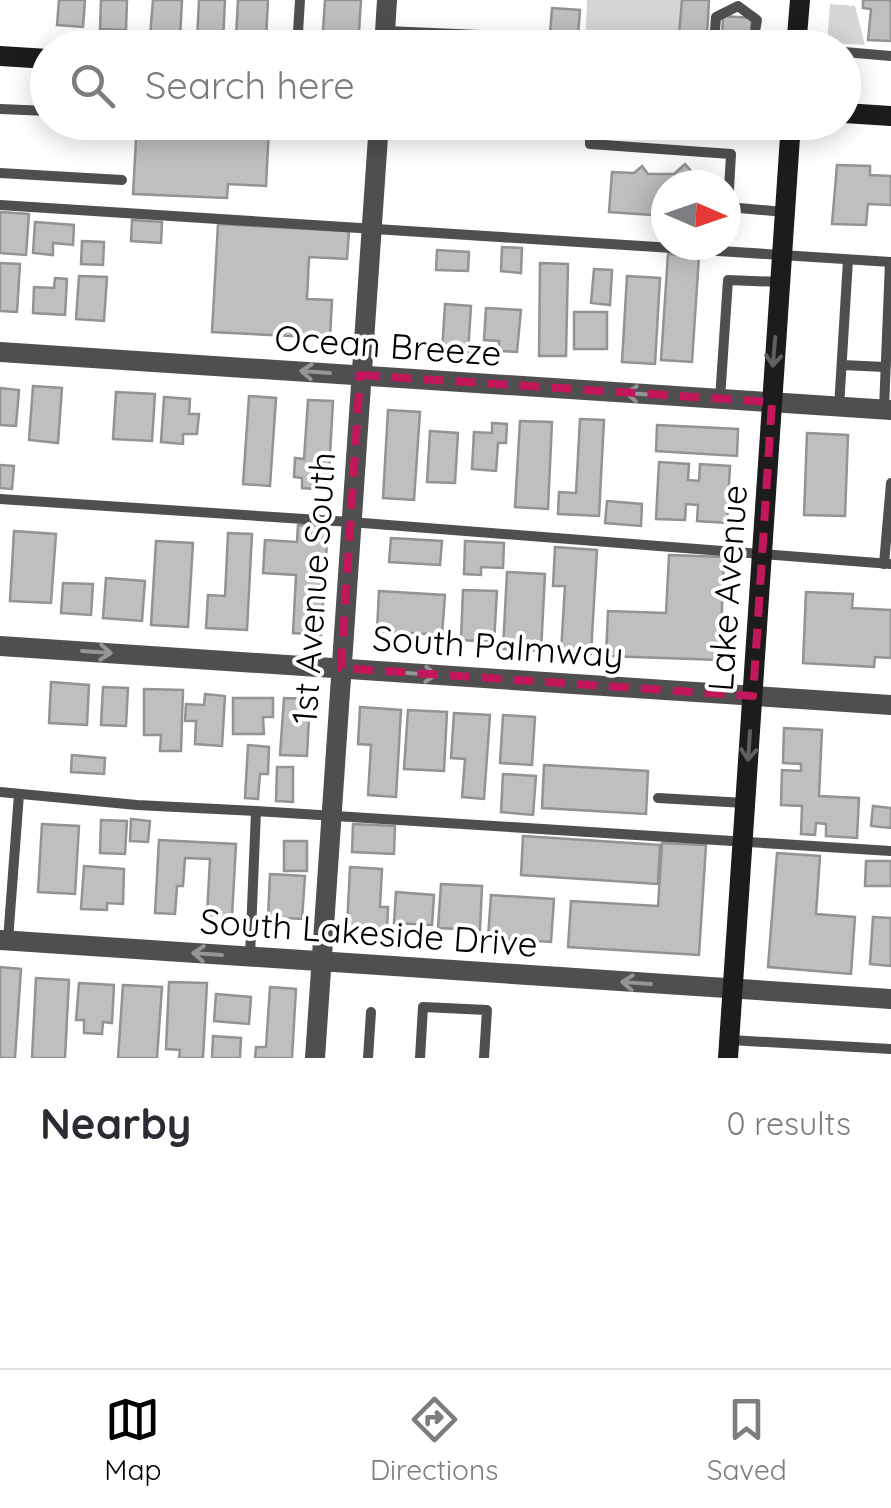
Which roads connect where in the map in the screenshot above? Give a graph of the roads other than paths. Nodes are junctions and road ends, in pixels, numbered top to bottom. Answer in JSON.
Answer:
{"nodes":[{"id":1,"x":300,"y":0,"type":"edge"},
{"id":2,"x":387,"y":0,"type":"edge"},
{"id":3,"x":800,"y":0,"type":"edge"},
{"id":4,"x":738,"y":8,"type":"edge"},
{"id":5,"x":298,"y":30,"type":"edge"},
{"id":6,"x":385,"y":30,"type":"edge"},
{"id":7,"x":715,"y":30,"type":"edge"},
{"id":8,"x":755,"y":30,"type":"edge"},
{"id":9,"x":798,"y":30,"type":"edge"},
{"id":10,"x":861,"y":53,"type":"edge"},
{"id":11,"x":0,"y":56,"type":"edge"},
{"id":12,"x":891,"y":56,"type":"edge"},
{"id":13,"x":30,"y":58,"type":"edge"},
{"id":14,"x":0,"y":108,"type":"edge"},
{"id":15,"x":30,"y":110,"type":"edge"},
{"id":16,"x":861,"y":114,"type":"edge"},
{"id":17,"x":891,"y":116,"type":"edge"},
{"id":18,"x":378,"y":140,"type":"edge"},
{"id":19,"x":590,"y":140,"type":"edge"},
{"id":20,"x":790,"y":140,"type":"edge"},
{"id":21,"x":0,"y":173,"type":"edge"},
{"id":22,"x":122,"y":180,"type":"dead end"},
{"id":23,"x":0,"y":204,"type":"edge"},
{"id":24,"x":785,"y":212,"type":"junction"},
{"id":25,"x":371,"y":226,"type":"junction"},
{"id":26,"x":782,"y":255,"type":"junction"},
{"id":27,"x":848,"y":260,"type":"junction"},
{"id":28,"x":890,"y":262,"type":"edge"},
{"id":29,"x":780,"y":282,"type":"junction"},
{"id":30,"x":0,"y":352,"type":"edge"},
{"id":31,"x":842,"y":365,"type":"junction"},
{"id":32,"x":885,"y":367,"type":"junction"},
{"id":33,"x":360,"y":375,"type":"junction"},
{"id":34,"x":720,"y":400,"type":"junction"},
{"id":35,"x":772,"y":402,"type":"junction"},
{"id":36,"x":839,"y":407,"type":"junction"},
{"id":37,"x":888,"y":410,"type":"edge"},
{"id":38,"x":891,"y":483,"type":"edge"},
{"id":39,"x":0,"y":499,"type":"edge"},
{"id":40,"x":350,"y":522,"type":"junction"},
{"id":41,"x":762,"y":554,"type":"junction"},
{"id":42,"x":887,"y":564,"type":"edge"},
{"id":43,"x":0,"y":646,"type":"edge"},
{"id":44,"x":341,"y":668,"type":"junction"},
{"id":45,"x":753,"y":696,"type":"junction"},
{"id":46,"x":891,"y":705,"type":"edge"},
{"id":47,"x":0,"y":792,"type":"edge"},
{"id":48,"x":19,"y":794,"type":"junction"},
{"id":49,"x":658,"y":798,"type":"dead end"},
{"id":50,"x":746,"y":803,"type":"junction"},
{"id":51,"x":256,"y":811,"type":"junction"},
{"id":52,"x":331,"y":816,"type":"junction"},
{"id":53,"x":743,"y":841,"type":"junction"},
{"id":54,"x":891,"y":851,"type":"edge"},
{"id":55,"x":4,"y":941,"type":"edge"},
{"id":56,"x":250,"y":957,"type":"junction"},
{"id":57,"x":321,"y":962,"type":"junction"},
{"id":58,"x":733,"y":989,"type":"junction"},
{"id":59,"x":891,"y":1000,"type":"edge"},
{"id":60,"x":371,"y":1012,"type":"dead end"},
{"id":61,"x":729,"y":1049,"type":"edge"},
{"id":62,"x":891,"y":1049,"type":"edge"},
{"id":63,"x":315,"y":1058,"type":"edge"},
{"id":64,"x":368,"y":1058,"type":"edge"},
{"id":65,"x":420,"y":1058,"type":"edge"},
{"id":66,"x":484,"y":1058,"type":"edge"}],
"edges":[{"from":1,"to":5,"type":"lane"},
{"from":2,"to":6,"type":"street"},
{"from":3,"to":9,"type":"main road"},
{"from":4,"to":7,"type":"lane"},
{"from":4,"to":8,"type":"lane"},
{"from":10,"to":12,"type":"lane"},
{"from":11,"to":13,"type":"main road"},
{"from":14,"to":15,"type":"lane"},
{"from":16,"to":17,"type":"main road"},
{"from":18,"to":25,"type":"street","name":"1st Avenue South"},
{"from":19,"to":24,"type":"lane"},
{"from":20,"to":24,"type":"main road","name":"Lake Avenue"},
{"from":21,"to":22,"type":"lane"},
{"from":23,"to":25,"type":"lane"},
{"from":24,"to":26,"type":"main road","name":"Lake Avenue"},
{"from":25,"to":26,"type":"lane"},
{"from":25,"to":33,"type":"street","name":"1st Avenue South"},
{"from":26,"to":27,"type":"lane"},
{"from":26,"to":29,"type":"main road","name":"Lake Avenue"},
{"from":27,"to":28,"type":"lane"},
{"from":27,"to":31,"type":"lane"},
{"from":28,"to":32,"type":"lane"},
{"from":29,"to":34,"type":"lane"},
{"from":29,"to":35,"type":"main road","name":"Lake Avenue","one_way":true},
{"from":33,"to":30,"type":"street","name":"Ocean Breeze","one_way":true},
{"from":31,"to":32,"type":"lane"},
{"from":31,"to":36,"type":"lane"},
{"from":32,"to":37,"type":"lane"},
{"from":34,"to":33,"type":"street","name":"Ocean Breeze","one_way":true},
{"from":33,"to":40,"type":"street","name":"1st Avenue South"},
{"from":34,"to":35,"type":"street","name":"Ocean Breeze"},
{"from":35,"to":36,"type":"street","name":"Ocean Breeze"},
{"from":35,"to":41,"type":"main road","name":"Lake Avenue"},
{"from":36,"to":37,"type":"street","name":"Ocean Breeze"},
{"from":38,"to":42,"type":"lane"},
{"from":39,"to":40,"type":"lane"},
{"from":40,"to":41,"type":"lane"},
{"from":40,"to":44,"type":"street","name":"1st Avenue South"},
{"from":41,"to":42,"type":"lane"},
{"from":41,"to":45,"type":"main road","name":"Lake Avenue"},
{"from":43,"to":44,"type":"street","name":"South Palmway","one_way":true},
{"from":44,"to":45,"type":"street","name":"South Palmway","one_way":true},
{"from":44,"to":52,"type":"street","name":"1st Avenue South"},
{"from":45,"to":46,"type":"street","name":"South Palmway"},
{"from":45,"to":50,"type":"main road","name":"Lake Avenue","one_way":true},
{"from":47,"to":48,"type":"lane"},
{"from":48,"to":51,"type":"lane"},
{"from":48,"to":55,"type":"lane"},
{"from":49,"to":50,"type":"lane"},
{"from":50,"to":53,"type":"main road","name":"Lake Avenue"},
{"from":51,"to":52,"type":"lane"},
{"from":51,"to":56,"type":"lane"},
{"from":52,"to":53,"type":"lane"},
{"from":52,"to":57,"type":"street","name":"1st Avenue South"},
{"from":53,"to":54,"type":"lane"},
{"from":53,"to":58,"type":"main road","name":"Lake Avenue"},
{"from":56,"to":55,"type":"street","name":"South Lakeside Drive","one_way":true},
{"from":56,"to":57,"type":"street","name":"South Lakeside Drive"},
{"from":58,"to":57,"type":"street","name":"South Lakeside Drive","one_way":true},
{"from":57,"to":63,"type":"street","name":"1st Avenue South"},
{"from":58,"to":59,"type":"street","name":"South Lakeside Drive"},
{"from":58,"to":61,"type":"main road","name":"Lake Avenue"},
{"from":60,"to":64,"type":"lane"},
{"from":61,"to":62,"type":"lane"},
{"from":65,"to":66,"type":"lane"}]}
